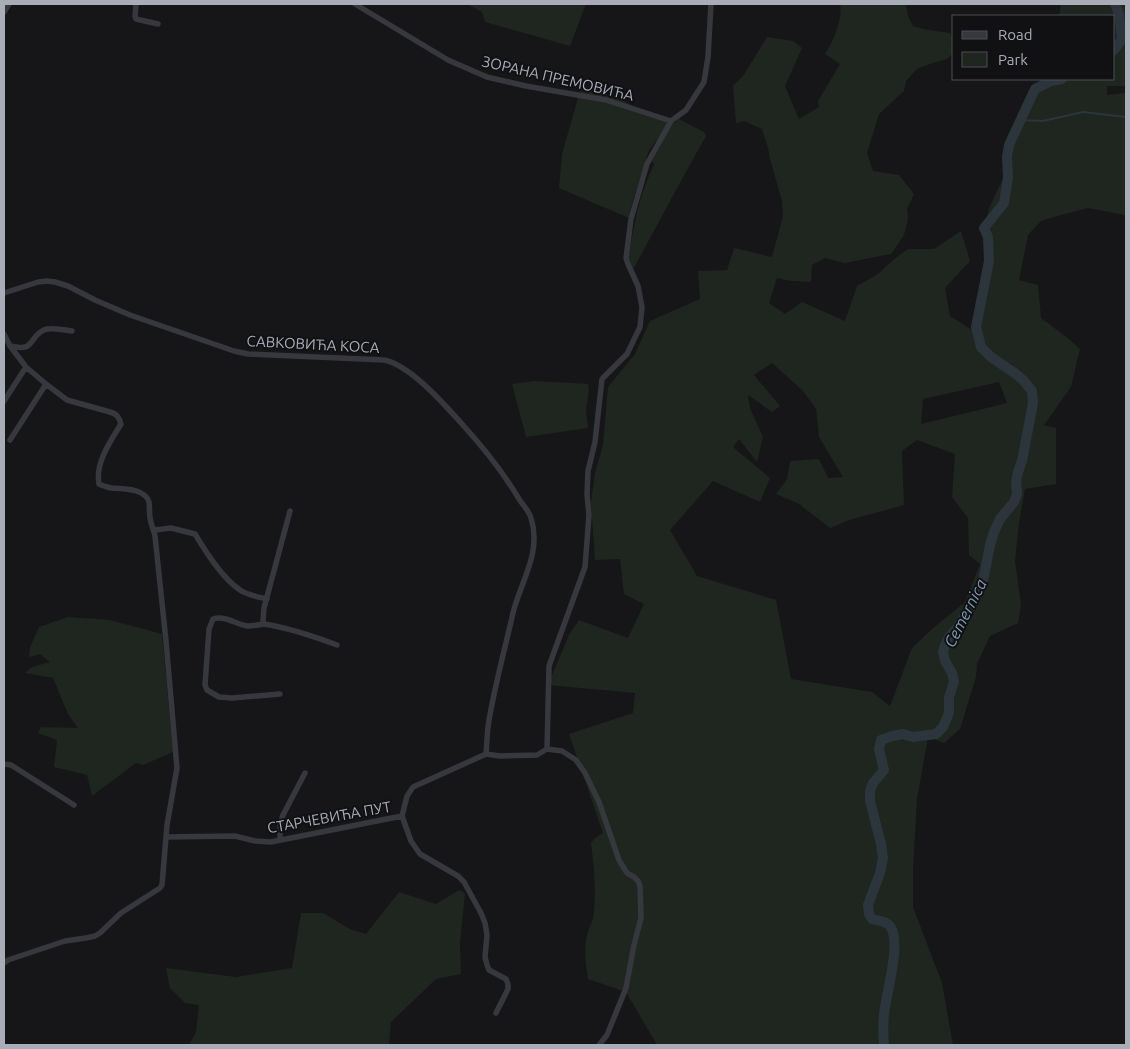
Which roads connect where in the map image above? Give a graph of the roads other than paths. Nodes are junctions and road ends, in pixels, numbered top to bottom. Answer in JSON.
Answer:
{"nodes":[{"id":1,"x":9,"y":4,"type":"edge"},
{"id":2,"x":136,"y":4,"type":"edge"},
{"id":3,"x":355,"y":4,"type":"edge"},
{"id":4,"x":711,"y":4,"type":"edge"},
{"id":5,"x":4,"y":12,"type":"edge"},
{"id":6,"x":158,"y":24,"type":"dead end"},
{"id":7,"x":672,"y":122,"type":"junction"},
{"id":8,"x":4,"y":293,"type":"edge"},
{"id":9,"x":72,"y":331,"type":"dead end"},
{"id":10,"x":4,"y":334,"type":"edge"},
{"id":11,"x":10,"y":346,"type":"junction"},
{"id":12,"x":26,"y":367,"type":"junction"},
{"id":13,"x":46,"y":384,"type":"junction"},
{"id":14,"x":4,"y":401,"type":"edge"},
{"id":15,"x":10,"y":440,"type":"dead end"},
{"id":16,"x":290,"y":511,"type":"dead end"},
{"id":17,"x":154,"y":530,"type":"junction"},
{"id":18,"x":267,"y":599,"type":"junction"},
{"id":19,"x":264,"y":624,"type":"junction"},
{"id":20,"x":337,"y":645,"type":"dead end"},
{"id":21,"x":280,"y":694,"type":"dead end"},
{"id":22,"x":547,"y":749,"type":"junction"},
{"id":23,"x":486,"y":754,"type":"junction"},
{"id":24,"x":4,"y":764,"type":"edge"},
{"id":25,"x":305,"y":773,"type":"dead end"},
{"id":26,"x":74,"y":805,"type":"dead end"},
{"id":27,"x":402,"y":816,"type":"junction"},
{"id":28,"x":166,"y":837,"type":"junction"},
{"id":29,"x":280,"y":840,"type":"junction"},
{"id":30,"x":4,"y":963,"type":"edge"},
{"id":31,"x":496,"y":1012,"type":"dead end"},
{"id":32,"x":599,"y":1045,"type":"edge"}],
"edges":[{"from":1,"to":5,"type":"street"},
{"from":2,"to":6,"type":"street"},
{"from":3,"to":7,"type":"street","name":"ЗОРАНА ПРЕМОВИЋА"},
{"from":4,"to":7,"type":"street"},
{"from":7,"to":22,"type":"street"},
{"from":8,"to":23,"type":"street","name":"САВКОВИЋА КОСА"},
{"from":9,"to":11,"type":"street"},
{"from":10,"to":11,"type":"street"},
{"from":11,"to":12,"type":"street"},
{"from":12,"to":13,"type":"street"},
{"from":12,"to":14,"type":"street"},
{"from":13,"to":15,"type":"street"},
{"from":13,"to":17,"type":"street"},
{"from":16,"to":18,"type":"street"},
{"from":17,"to":18,"type":"street"},
{"from":17,"to":28,"type":"street"},
{"from":18,"to":19,"type":"street"},
{"from":19,"to":20,"type":"street"},
{"from":19,"to":21,"type":"street"},
{"from":22,"to":23,"type":"street"},
{"from":22,"to":32,"type":"street"},
{"from":23,"to":27,"type":"street"},
{"from":24,"to":26,"type":"street"},
{"from":25,"to":29,"type":"street"},
{"from":27,"to":29,"type":"street","name":"СТАРЧЕВИЋА ПУТ"},
{"from":27,"to":31,"type":"street","name":"СТАРЧЕВИЋА ПУТ"},
{"from":28,"to":29,"type":"street","name":"СТАРЧЕВИЋА ПУТ"},
{"from":28,"to":30,"type":"street"}]}
